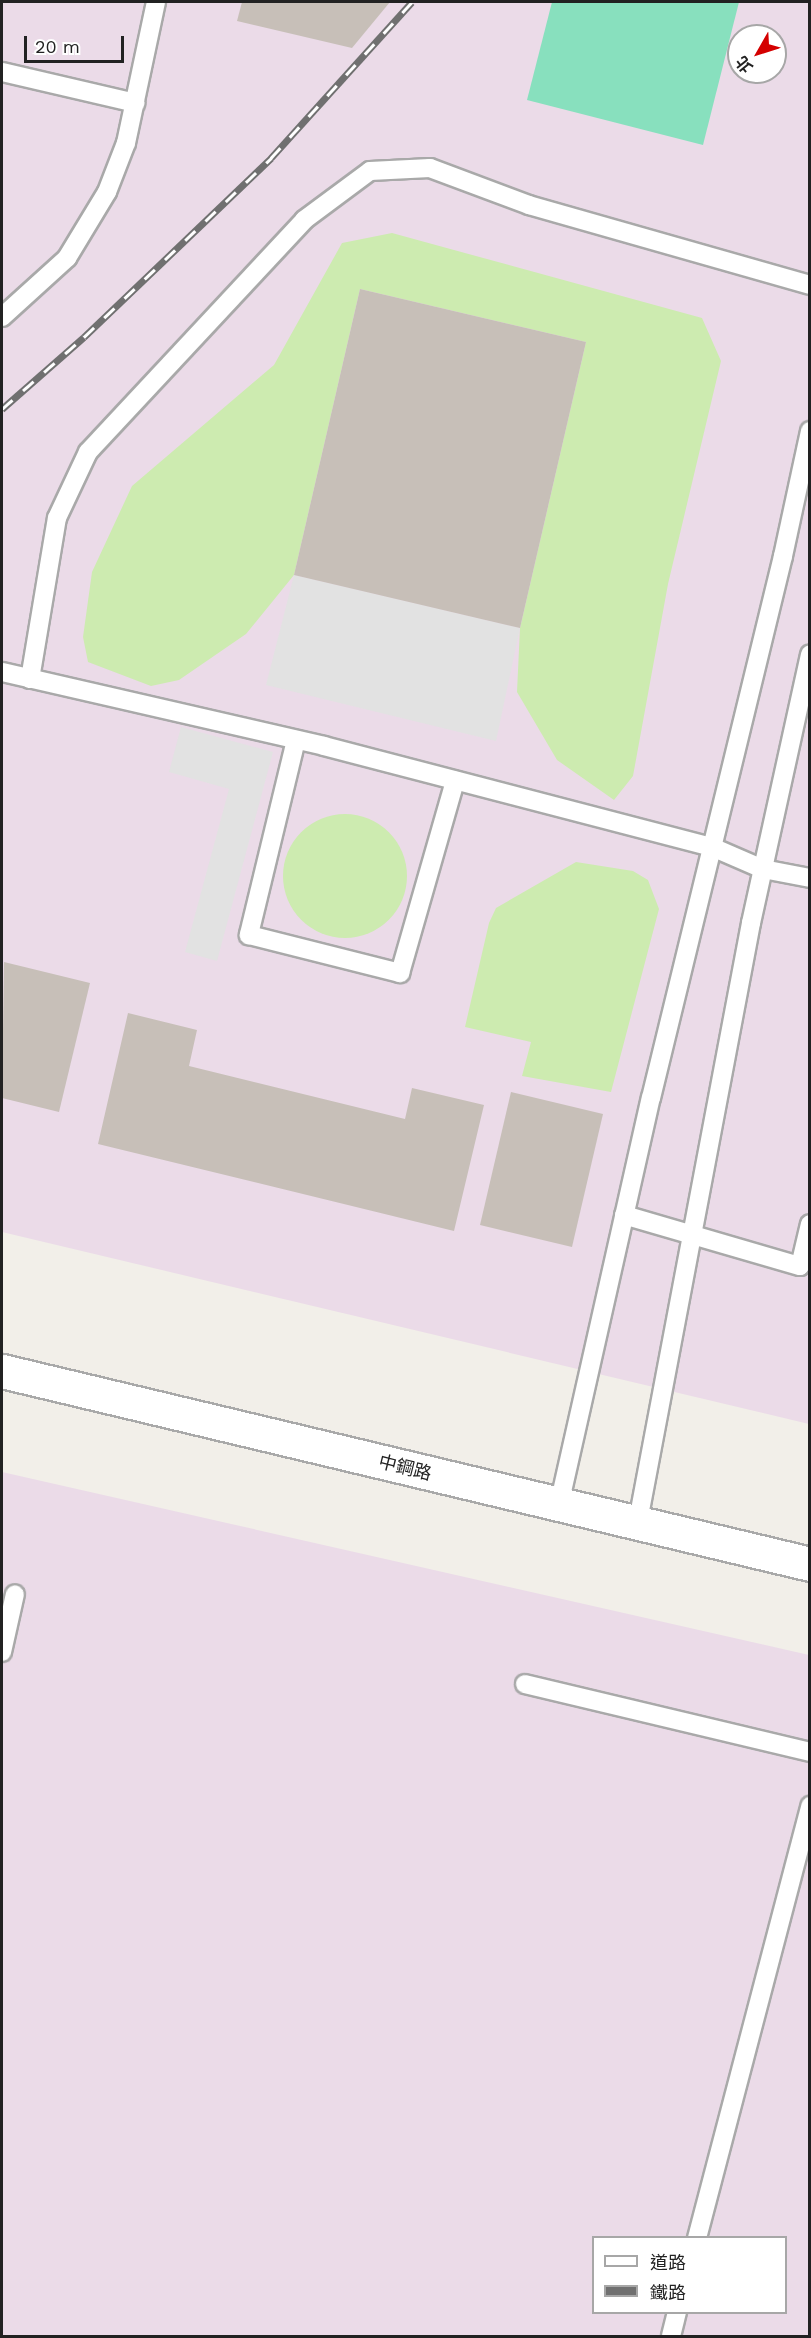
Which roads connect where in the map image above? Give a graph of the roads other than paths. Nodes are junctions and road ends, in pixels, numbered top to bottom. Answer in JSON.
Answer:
{"nodes":[{"id":1,"x":156,"y":2,"type":"edge"},
{"id":2,"x":2,"y":72,"type":"edge"},
{"id":3,"x":135,"y":103,"type":"junction"},
{"id":4,"x":810,"y":285,"type":"edge"},
{"id":5,"x":2,"y":317,"type":"edge"},
{"id":6,"x":810,"y":431,"type":"edge"},
{"id":7,"x":810,"y":654,"type":"edge"},
{"id":8,"x":2,"y":672,"type":"edge"},
{"id":9,"x":30,"y":679,"type":"junction"},
{"id":10,"x":296,"y":740,"type":"junction"},
{"id":11,"x":455,"y":782,"type":"junction"},
{"id":12,"x":712,"y":847,"type":"junction"},
{"id":13,"x":763,"y":869,"type":"junction"},
{"id":14,"x":810,"y":878,"type":"edge"},
{"id":15,"x":624,"y":1215,"type":"junction"},
{"id":16,"x":810,"y":1224,"type":"edge"},
{"id":17,"x":693,"y":1233,"type":"junction"},
{"id":18,"x":2,"y":1371,"type":"edge"},
{"id":19,"x":559,"y":1505,"type":"junction"},
{"id":20,"x":638,"y":1521,"type":"junction"},
{"id":21,"x":810,"y":1564,"type":"edge"},
{"id":22,"x":15,"y":1594,"type":"dead end"},
{"id":23,"x":2,"y":1652,"type":"edge"},
{"id":24,"x":525,"y":1684,"type":"dead end"},
{"id":25,"x":810,"y":1752,"type":"edge"},
{"id":26,"x":810,"y":1806,"type":"edge"},
{"id":27,"x":697,"y":2236,"type":"edge"},
{"id":28,"x":677,"y":2314,"type":"edge"},
{"id":29,"x":670,"y":2337,"type":"edge"}],
"edges":[{"from":1,"to":3,"type":"lane"},
{"from":2,"to":3,"type":"lane"},
{"from":3,"to":5,"type":"lane"},
{"from":4,"to":9,"type":"lane"},
{"from":6,"to":12,"type":"lane"},
{"from":7,"to":13,"type":"lane"},
{"from":8,"to":9,"type":"lane"},
{"from":9,"to":10,"type":"lane"},
{"from":10,"to":11,"type":"lane"},
{"from":10,"to":11,"type":"lane"},
{"from":11,"to":12,"type":"lane"},
{"from":12,"to":13,"type":"lane"},
{"from":12,"to":15,"type":"lane"},
{"from":13,"to":14,"type":"lane"},
{"from":13,"to":17,"type":"lane"},
{"from":15,"to":17,"type":"lane"},
{"from":15,"to":19,"type":"lane"},
{"from":16,"to":17,"type":"lane"},
{"from":17,"to":20,"type":"lane"},
{"from":18,"to":19,"type":"street","name":"中鋼路"},
{"from":19,"to":20,"type":"street","name":"中鋼路"},
{"from":20,"to":21,"type":"street","name":"中鋼路"},
{"from":22,"to":23,"type":"lane"},
{"from":24,"to":25,"type":"lane"},
{"from":26,"to":27,"type":"lane"},
{"from":28,"to":29,"type":"lane"}]}
